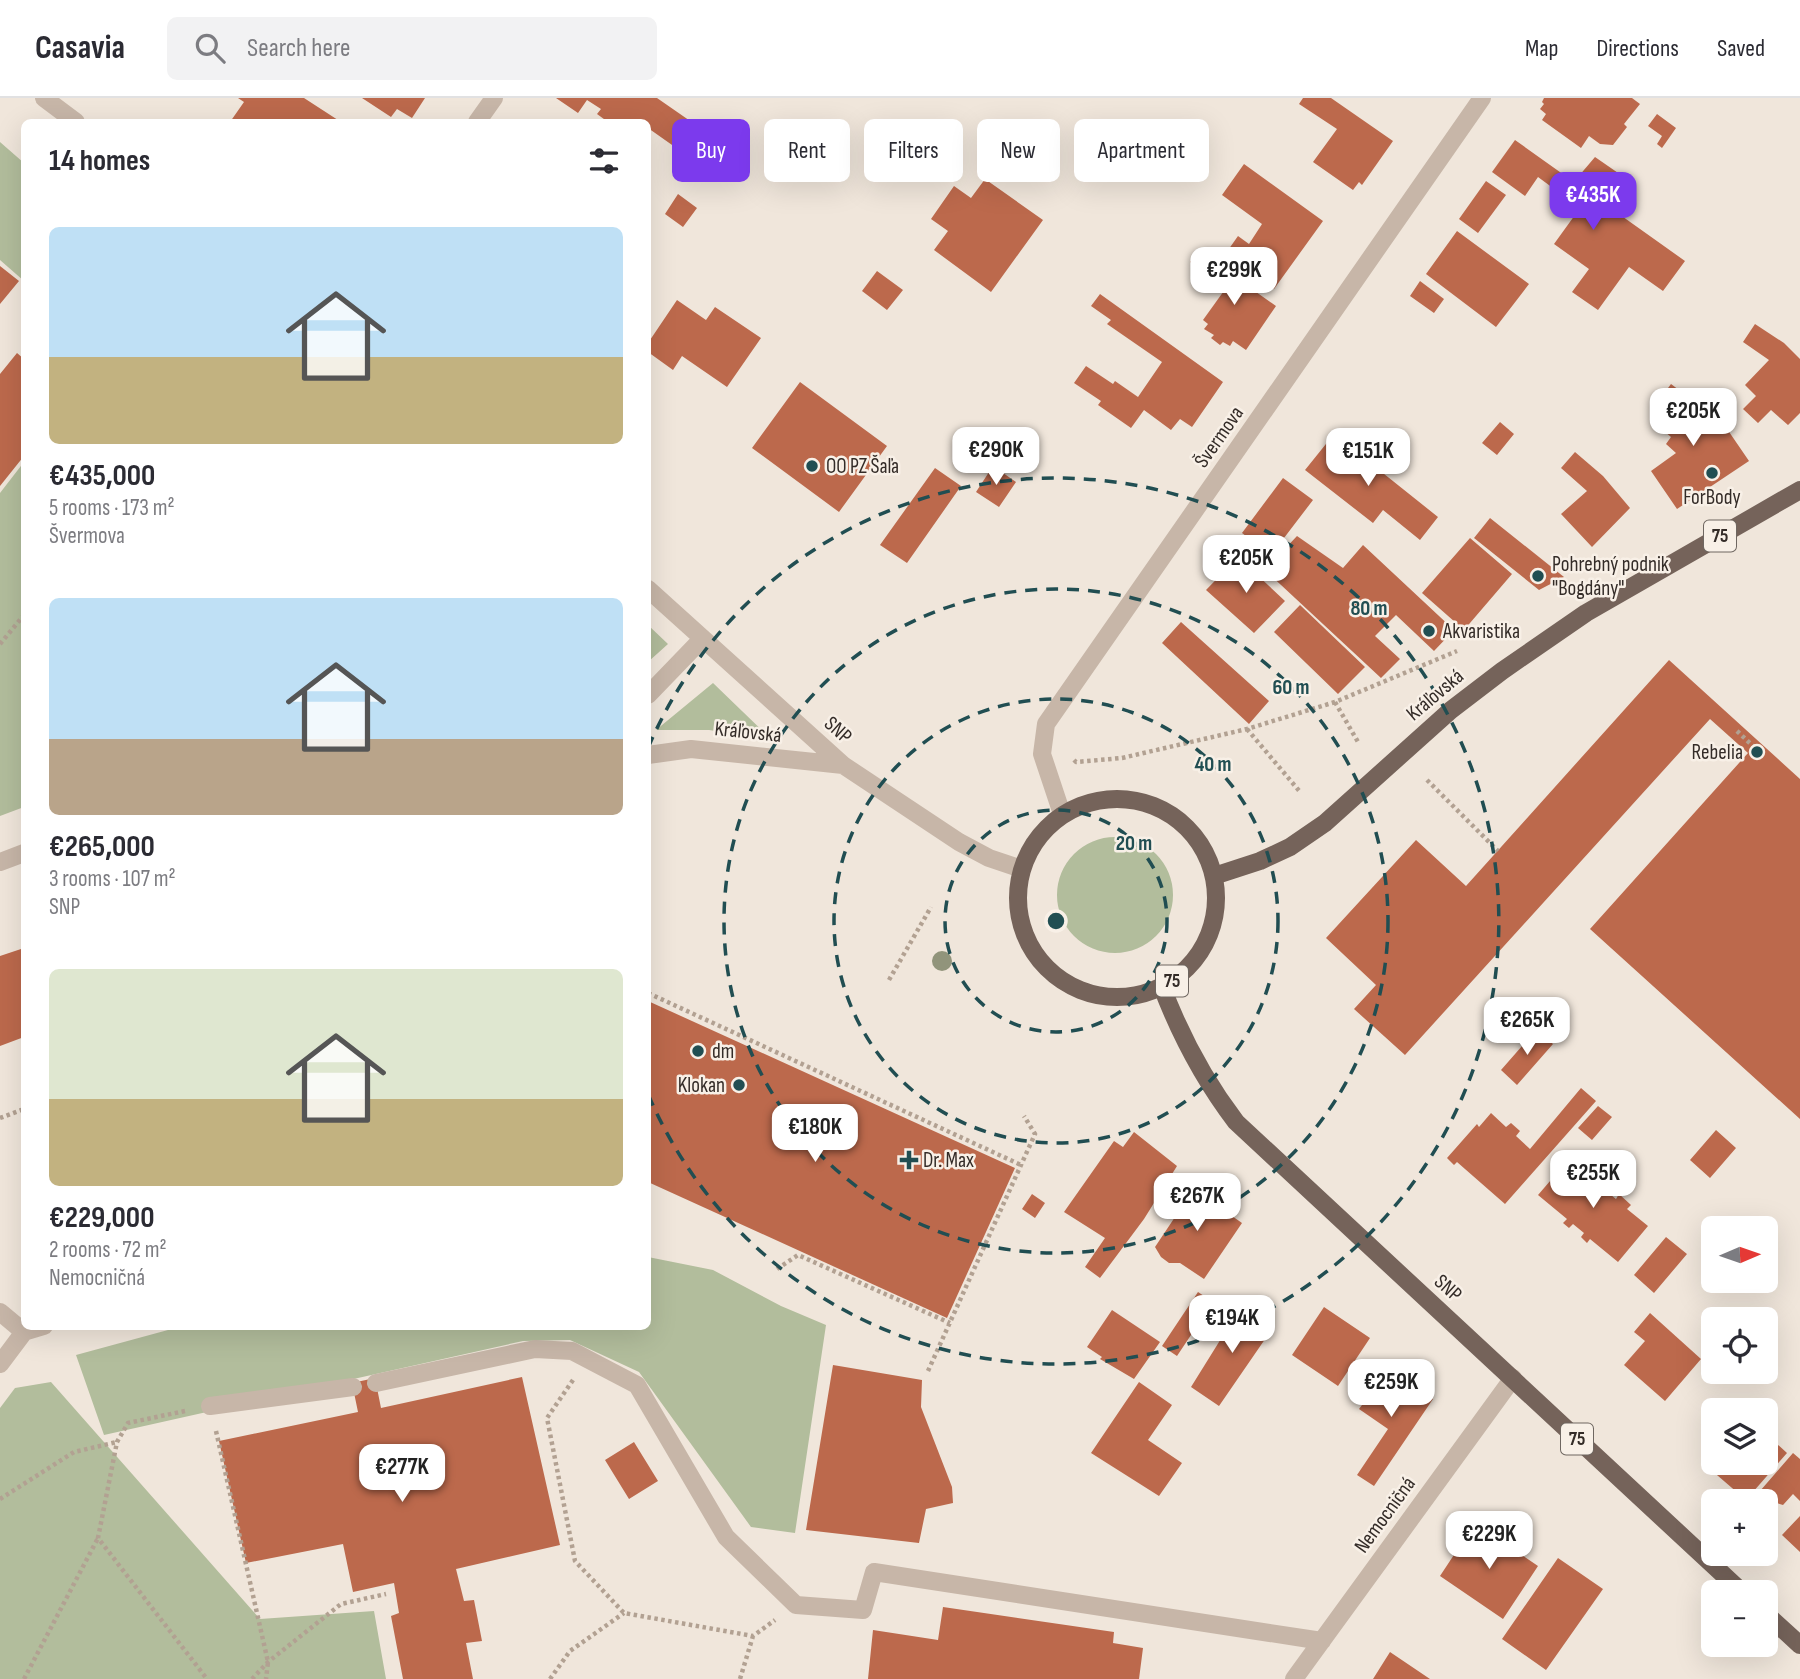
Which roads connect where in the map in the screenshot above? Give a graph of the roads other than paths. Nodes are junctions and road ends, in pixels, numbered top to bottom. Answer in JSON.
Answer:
{"nodes":[{"id":1,"x":44,"y":98,"type":"edge"},
{"id":2,"x":494,"y":98,"type":"edge"},
{"id":3,"x":1482,"y":98,"type":"edge"},
{"id":4,"x":72,"y":119,"type":"edge"},
{"id":5,"x":479,"y":119,"type":"edge"},
{"id":6,"x":1800,"y":490,"type":"edge"},
{"id":7,"x":651,"y":592,"type":"edge"},
{"id":8,"x":702,"y":639,"type":"junction"},
{"id":9,"x":651,"y":692,"type":"edge"},
{"id":10,"x":651,"y":755,"type":"edge"},
{"id":11,"x":843,"y":765,"type":"junction"},
{"id":12,"x":1062,"y":814,"type":"junction"},
{"id":13,"x":21,"y":854,"type":"edge"},
{"id":14,"x":0,"y":862,"type":"edge"},
{"id":15,"x":1022,"y":869,"type":"junction"},
{"id":16,"x":1214,"y":877,"type":"junction"},
{"id":17,"x":1162,"y":987,"type":"junction"},
{"id":18,"x":0,"y":1312,"type":"edge"},
{"id":19,"x":21,"y":1330,"type":"edge"},
{"id":20,"x":22,"y":1330,"type":"edge"},
{"id":21,"x":31,"y":1330,"type":"edge"},
{"id":22,"x":24,"y":1332,"type":"junction"},
{"id":23,"x":0,"y":1364,"type":"edge"},
{"id":24,"x":1513,"y":1378,"type":"junction"},
{"id":25,"x":376,"y":1382,"type":"dead end"},
{"id":26,"x":353,"y":1387,"type":"dead end"},
{"id":27,"x":210,"y":1406,"type":"road end"},
{"id":28,"x":1729,"y":1580,"type":"edge"},
{"id":29,"x":1778,"y":1625,"type":"edge"},
{"id":30,"x":1322,"y":1641,"type":"junction"},
{"id":31,"x":1800,"y":1645,"type":"edge"},
{"id":32,"x":1294,"y":1679,"type":"edge"}],
"edges":[{"from":1,"to":4,"type":"street"},
{"from":2,"to":5,"type":"street"},
{"from":3,"to":12,"type":"street","name":"Švermova"},
{"from":6,"to":16,"type":"main road","name":"Kráľovská","number":"75"},
{"from":7,"to":8,"type":"street","name":"SNP"},
{"from":8,"to":9,"type":"street"},
{"from":8,"to":11,"type":"street","name":"SNP"},
{"from":10,"to":11,"type":"street","name":"Kráľovská"},
{"from":11,"to":15,"type":"street","name":"SNP"},
{"from":12,"to":15,"type":"main road","number":"75"},
{"from":12,"to":16,"type":"main road","number":"75"},
{"from":13,"to":14,"type":"street"},
{"from":15,"to":17,"type":"main road","number":"75"},
{"from":16,"to":17,"type":"main road","number":"75"},
{"from":17,"to":24,"type":"main road","name":"SNP","number":"75"},
{"from":18,"to":19,"type":"street"},
{"from":20,"to":22,"type":"street"},
{"from":21,"to":22,"type":"street"},
{"from":22,"to":23,"type":"street"},
{"from":24,"to":28,"type":"main road","name":"SNP","number":"75"},
{"from":24,"to":30,"type":"street","name":"Nemocničná"},
{"from":25,"to":30,"type":"street"},
{"from":26,"to":27,"type":"street"},
{"from":29,"to":31,"type":"main road"},
{"from":30,"to":32,"type":"street","name":"Nemocničná"}]}
